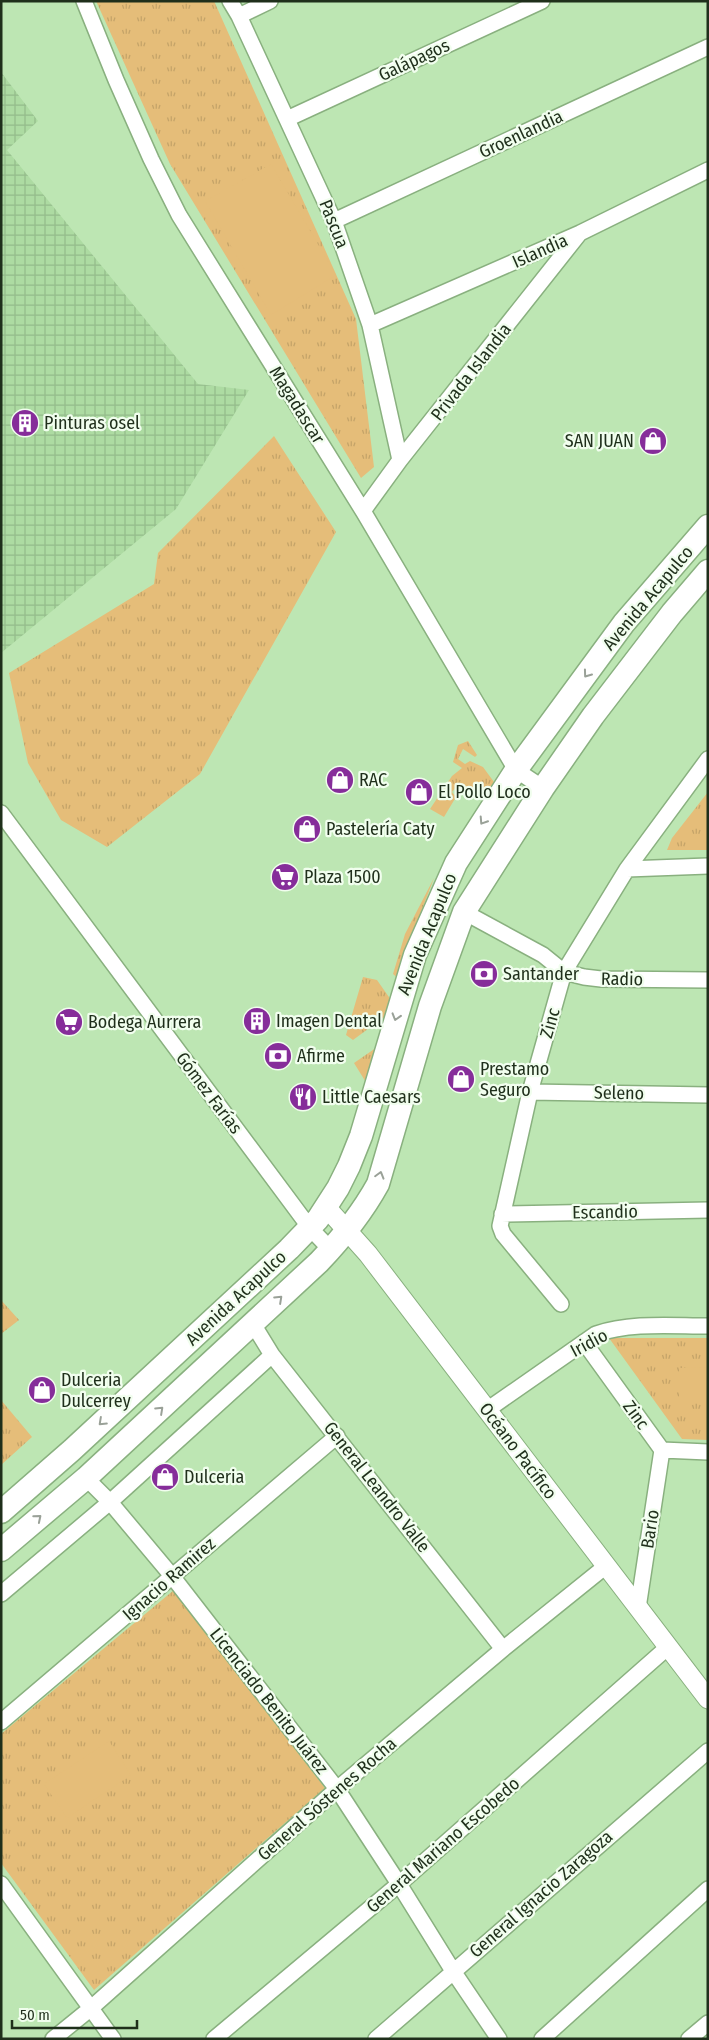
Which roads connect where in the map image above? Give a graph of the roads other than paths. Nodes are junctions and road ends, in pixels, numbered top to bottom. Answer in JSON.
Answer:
{"nodes":[{"id":1,"x":84,"y":1,"type":"edge"},
{"id":2,"x":230,"y":1,"type":"edge"},
{"id":3,"x":270,"y":1,"type":"edge"},
{"id":4,"x":542,"y":1,"type":"edge"},
{"id":5,"x":238,"y":16,"type":"junction"},
{"id":6,"x":708,"y":47,"type":"edge"},
{"id":7,"x":287,"y":120,"type":"junction"},
{"id":8,"x":708,"y":170,"type":"edge"},
{"id":9,"x":334,"y":221,"type":"junction"},
{"id":10,"x":580,"y":233,"type":"junction"},
{"id":11,"x":370,"y":325,"type":"junction"},
{"id":12,"x":400,"y":460,"type":"junction"},
{"id":13,"x":363,"y":511,"type":"junction"},
{"id":14,"x":708,"y":526,"type":"edge"},
{"id":15,"x":708,"y":570,"type":"edge"},
{"id":16,"x":708,"y":759,"type":"edge"},
{"id":17,"x":516,"y":770,"type":"junction"},
{"id":18,"x":543,"y":788,"type":"junction"},
{"id":19,"x":1,"y":813,"type":"edge"},
{"id":20,"x":708,"y":866,"type":"edge"},
{"id":21,"x":627,"y":869,"type":"junction"},
{"id":22,"x":464,"y":912,"type":"junction"},
{"id":23,"x":564,"y":972,"type":"junction"},
{"id":24,"x":708,"y":980,"type":"edge"},
{"id":25,"x":530,"y":1092,"type":"junction"},
{"id":26,"x":708,"y":1094,"type":"edge"},
{"id":27,"x":326,"y":1207,"type":"junction"},
{"id":28,"x":708,"y":1210,"type":"edge"},
{"id":29,"x":502,"y":1214,"type":"junction"},
{"id":30,"x":310,"y":1228,"type":"junction"},
{"id":31,"x":348,"y":1230,"type":"junction"},
{"id":32,"x":331,"y":1250,"type":"junction"},
{"id":33,"x":561,"y":1304,"type":"dead end"},
{"id":34,"x":253,"y":1324,"type":"junction"},
{"id":35,"x":708,"y":1326,"type":"edge"},
{"id":36,"x":584,"y":1342,"type":"junction"},
{"id":37,"x":272,"y":1355,"type":"junction"},
{"id":38,"x":487,"y":1410,"type":"junction"},
{"id":39,"x":337,"y":1436,"type":"junction"},
{"id":40,"x":662,"y":1450,"type":"junction"},
{"id":41,"x":708,"y":1452,"type":"edge"},
{"id":42,"x":86,"y":1478,"type":"junction"},
{"id":43,"x":110,"y":1502,"type":"junction"},
{"id":44,"x":1,"y":1512,"type":"edge"},
{"id":45,"x":1,"y":1550,"type":"edge"},
{"id":46,"x":606,"y":1566,"type":"junction"},
{"id":47,"x":172,"y":1576,"type":"junction"},
{"id":48,"x":1,"y":1594,"type":"edge"},
{"id":49,"x":638,"y":1608,"type":"junction"},
{"id":50,"x":668,"y":1647,"type":"junction"},
{"id":51,"x":503,"y":1648,"type":"junction"},
{"id":52,"x":708,"y":1698,"type":"edge"},
{"id":53,"x":1,"y":1722,"type":"edge"},
{"id":54,"x":708,"y":1751,"type":"edge"},
{"id":55,"x":337,"y":1789,"type":"junction"},
{"id":56,"x":1,"y":1884,"type":"edge"},
{"id":57,"x":399,"y":1884,"type":"junction"},
{"id":58,"x":708,"y":1889,"type":"edge"},
{"id":59,"x":453,"y":1971,"type":"junction"},
{"id":60,"x":90,"y":2008,"type":"junction"},
{"id":61,"x":708,"y":2023,"type":"edge"},
{"id":62,"x":53,"y":2039,"type":"edge"},
{"id":63,"x":113,"y":2039,"type":"edge"},
{"id":64,"x":214,"y":2039,"type":"edge"},
{"id":65,"x":376,"y":2039,"type":"edge"},
{"id":66,"x":499,"y":2039,"type":"edge"},
{"id":67,"x":542,"y":2039,"type":"edge"},
{"id":68,"x":689,"y":2039,"type":"edge"}],
"edges":[{"from":1,"to":13,"type":"street","name":"Magadascar"},
{"from":2,"to":5,"type":"street","name":"Pascua"},
{"from":3,"to":5,"type":"street"},
{"from":4,"to":7,"type":"street","name":"Galápagos"},
{"from":5,"to":7,"type":"street","name":"Pascua"},
{"from":6,"to":9,"type":"street","name":"Groenlandia"},
{"from":7,"to":9,"type":"street","name":"Pascua"},
{"from":8,"to":10,"type":"street","name":"Islandia"},
{"from":9,"to":11,"type":"street","name":"Pascua"},
{"from":10,"to":11,"type":"street","name":"Islandia"},
{"from":10,"to":12,"type":"street","name":"Privada Islandia"},
{"from":11,"to":12,"type":"street","name":"Pascua"},
{"from":12,"to":13,"type":"street","name":"Privada Islandia"},
{"from":13,"to":17,"type":"street","name":"Magadascar"},
{"from":14,"to":17,"type":"main road","name":"Avenida Acapulco","one_way":true},
{"from":15,"to":18,"type":"main road","name":"Avenida Acapulco"},
{"from":16,"to":21,"type":"street","name":"Zinc"},
{"from":17,"to":18,"type":"street","name":"Magadascar"},
{"from":17,"to":27,"type":"main road","name":"Avenida Acapulco","one_way":true},
{"from":18,"to":22,"type":"main road","name":"Avenida Acapulco"},
{"from":19,"to":30,"type":"street","name":"Gómez Farías"},
{"from":20,"to":21,"type":"street"},
{"from":21,"to":23,"type":"street","name":"Zinc"},
{"from":22,"to":23,"type":"street","name":"Radio"},
{"from":31,"to":22,"type":"main road","name":"Avenida Acapulco","one_way":true},
{"from":23,"to":24,"type":"street","name":"Radio"},
{"from":23,"to":25,"type":"street","name":"Zinc"},
{"from":25,"to":26,"type":"street","name":"Seleno"},
{"from":25,"to":29,"type":"street","name":"Zinc"},
{"from":27,"to":30,"type":"main road","name":"Avenida Acapulco"},
{"from":27,"to":31,"type":"street","name":"Océano Pacífico"},
{"from":28,"to":29,"type":"street","name":"Escandio"},
{"from":29,"to":33,"type":"street","name":"Zinc"},
{"from":30,"to":32,"type":"street","name":"Gómez Farías"},
{"from":30,"to":44,"type":"main road","name":"Avenida Acapulco","one_way":true},
{"from":31,"to":32,"type":"main road","name":"Avenida Acapulco"},
{"from":31,"to":38,"type":"street","name":"Océano Pacífico"},
{"from":34,"to":32,"type":"main road","name":"Avenida Acapulco","one_way":true},
{"from":34,"to":37,"type":"street","name":"General Leandro Valle"},
{"from":42,"to":34,"type":"main road","name":"Avenida Acapulco","one_way":true},
{"from":35,"to":36,"type":"street","name":"Iridio"},
{"from":36,"to":38,"type":"street","name":"Iridio"},
{"from":36,"to":40,"type":"street","name":"Zinc"},
{"from":37,"to":39,"type":"street","name":"General Leandro Valle"},
{"from":37,"to":43,"type":"street"},
{"from":38,"to":46,"type":"street","name":"Océano Pacífico"},
{"from":39,"to":47,"type":"street","name":"Ignacio Ramirez"},
{"from":39,"to":51,"type":"street","name":"General Leandro Valle"},
{"from":40,"to":41,"type":"street"},
{"from":40,"to":49,"type":"street","name":"Bario"},
{"from":42,"to":43,"type":"street","name":"Licenciado Benito Juárez"},
{"from":45,"to":42,"type":"main road","name":"Avenida Acapulco","one_way":true},
{"from":43,"to":47,"type":"street","name":"Licenciado Benito Juárez"},
{"from":43,"to":48,"type":"street"},
{"from":46,"to":49,"type":"street","name":"Océano Pacífico"},
{"from":46,"to":51,"type":"street","name":"General Sóstenes Rocha"},
{"from":47,"to":53,"type":"street","name":"Ignacio Ramirez"},
{"from":47,"to":55,"type":"street","name":"Licenciado Benito Juárez"},
{"from":49,"to":50,"type":"street","name":"Océano Pacífico"},
{"from":50,"to":52,"type":"street","name":"Océano Pacífico"},
{"from":50,"to":57,"type":"street","name":"General Mariano Escobedo"},
{"from":51,"to":55,"type":"street","name":"General Sóstenes Rocha"},
{"from":54,"to":59,"type":"street","name":"General Ignacio Zaragoza"},
{"from":55,"to":57,"type":"street","name":"Licenciado Benito Juárez"},
{"from":55,"to":60,"type":"street","name":"General Sóstenes Rocha"},
{"from":56,"to":60,"type":"street"},
{"from":57,"to":59,"type":"street","name":"Licenciado Benito Juárez"},
{"from":57,"to":64,"type":"street","name":"General Mariano Escobedo"},
{"from":58,"to":67,"type":"street"},
{"from":59,"to":65,"type":"street","name":"General Ignacio Zaragoza"},
{"from":59,"to":66,"type":"street","name":"Licenciado Benito Juárez"},
{"from":60,"to":62,"type":"street","name":"General Sóstenes Rocha"},
{"from":60,"to":63,"type":"street"},
{"from":61,"to":68,"type":"street"}]}
